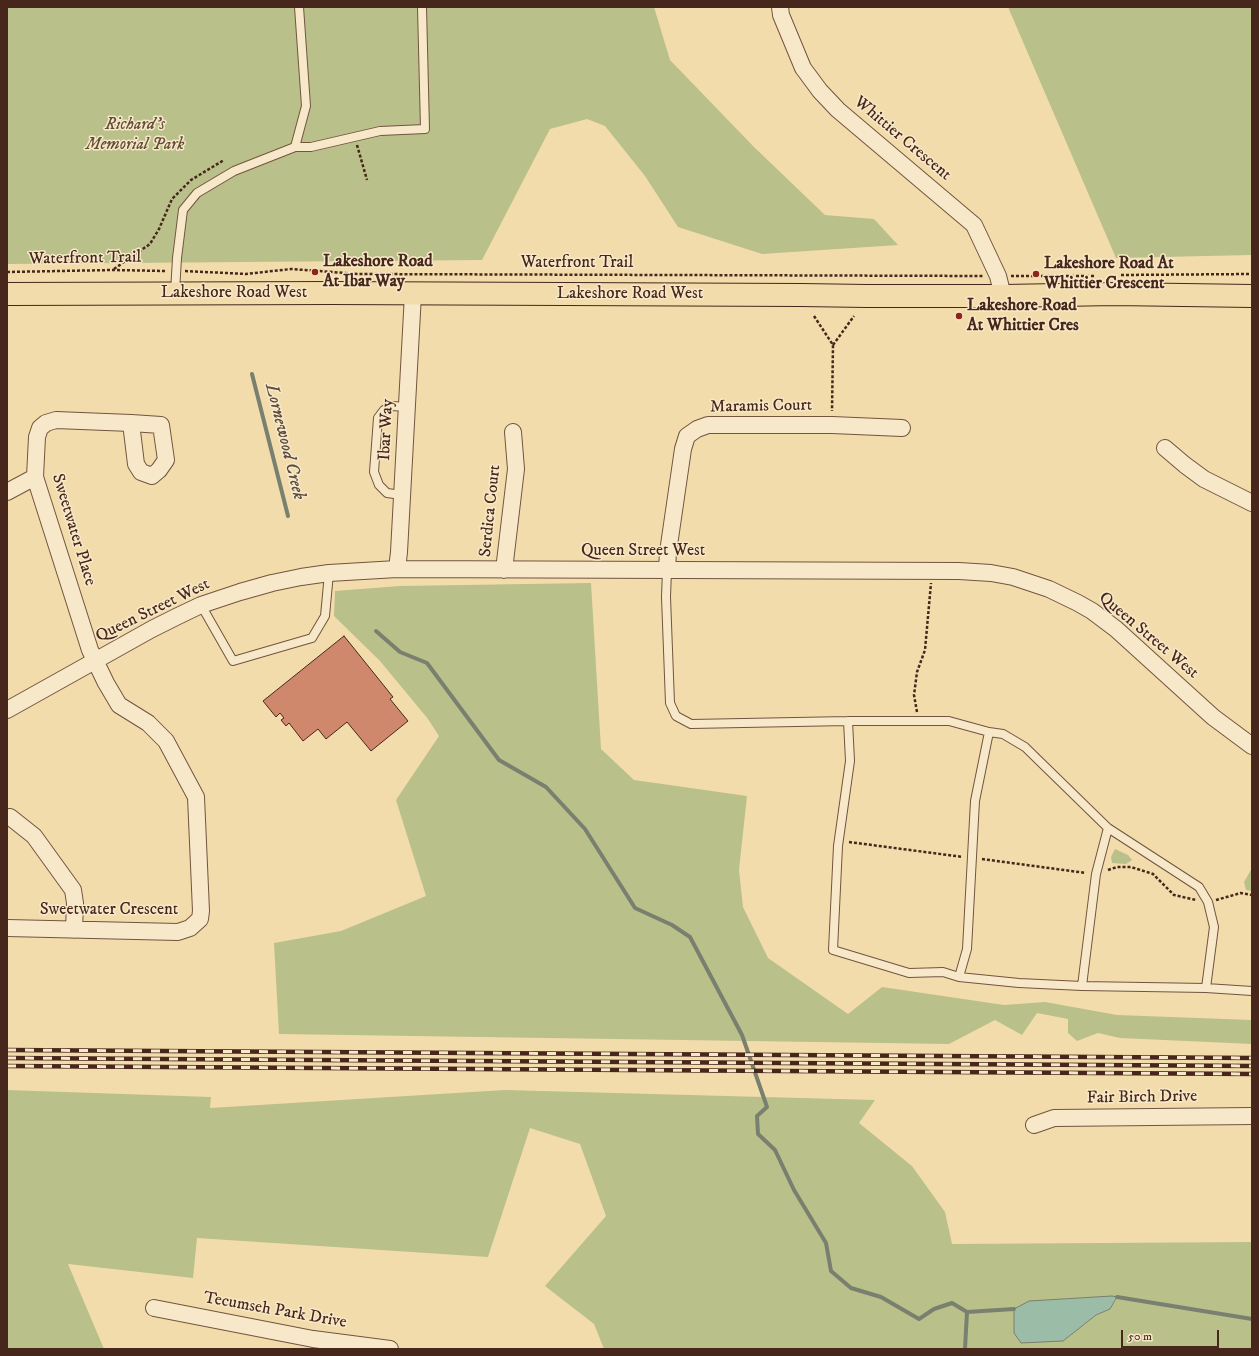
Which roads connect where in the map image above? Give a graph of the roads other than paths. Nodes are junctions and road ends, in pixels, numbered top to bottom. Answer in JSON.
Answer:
{"nodes":[{"id":1,"x":299,"y":7,"type":"edge"},
{"id":2,"x":422,"y":7,"type":"edge"},
{"id":3,"x":780,"y":7,"type":"edge"},
{"id":4,"x":295,"y":147,"type":"junction"},
{"id":5,"x":175,"y":293,"type":"junction"},
{"id":6,"x":7,"y":294,"type":"edge"},
{"id":7,"x":413,"y":294,"type":"junction"},
{"id":8,"x":1003,"y":296,"type":"junction"},
{"id":9,"x":1252,"y":296,"type":"edge"},
{"id":10,"x":407,"y":407,"type":"junction"},
{"id":11,"x":130,"y":423,"type":"dead end"},
{"id":12,"x":902,"y":428,"type":"dead end"},
{"id":13,"x":513,"y":432,"type":"dead end"},
{"id":14,"x":1165,"y":448,"type":"dead end"},
{"id":15,"x":36,"y":477,"type":"junction"},
{"id":16,"x":7,"y":492,"type":"edge"},
{"id":17,"x":402,"y":495,"type":"junction"},
{"id":18,"x":1252,"y":503,"type":"edge"},
{"id":19,"x":397,"y":569,"type":"junction"},
{"id":20,"x":504,"y":570,"type":"junction"},
{"id":21,"x":667,"y":570,"type":"junction"},
{"id":22,"x":329,"y":573,"type":"junction"},
{"id":23,"x":201,"y":605,"type":"junction"},
{"id":24,"x":95,"y":661,"type":"junction"},
{"id":25,"x":7,"y":710,"type":"edge"},
{"id":26,"x":848,"y":720,"type":"junction"},
{"id":27,"x":989,"y":732,"type":"junction"},
{"id":28,"x":1252,"y":746,"type":"edge"},
{"id":29,"x":10,"y":817,"type":"dead end"},
{"id":30,"x":1108,"y":828,"type":"junction"},
{"id":31,"x":7,"y":928,"type":"edge"},
{"id":32,"x":74,"y":930,"type":"junction"},
{"id":33,"x":959,"y":977,"type":"junction"},
{"id":34,"x":1082,"y":986,"type":"junction"},
{"id":35,"x":1206,"y":988,"type":"junction"},
{"id":36,"x":1252,"y":991,"type":"edge"},
{"id":37,"x":1252,"y":1116,"type":"edge"},
{"id":38,"x":1034,"y":1125,"type":"dead end"},
{"id":39,"x":154,"y":1308,"type":"dead end"},
{"id":40,"x":313,"y":1344,"type":"edge"},
{"id":41,"x":390,"y":1349,"type":"edge"}],
"edges":[{"from":1,"to":4,"type":"lane"},
{"from":2,"to":4,"type":"lane"},
{"from":3,"to":8,"type":"street","name":"Whittier Crescent"},
{"from":4,"to":5,"type":"lane"},
{"from":5,"to":6,"type":"main road","name":"Lakeshore Road West"},
{"from":5,"to":7,"type":"main road","name":"Lakeshore Road West"},
{"from":7,"to":8,"type":"main road","name":"Lakeshore Road West"},
{"from":7,"to":10,"type":"street","name":"Ibar Way"},
{"from":8,"to":9,"type":"main road","name":"Lakeshore Road West"},
{"from":10,"to":17,"type":"street","name":"Ibar Way"},
{"from":10,"to":17,"type":"lane"},
{"from":11,"to":15,"type":"street","name":"Sweetwater Place"},
{"from":12,"to":21,"type":"street","name":"Maramis Court"},
{"from":13,"to":20,"type":"street","name":"Serdica Court"},
{"from":14,"to":18,"type":"street"},
{"from":15,"to":16,"type":"street"},
{"from":15,"to":24,"type":"street","name":"Sweetwater Place"},
{"from":17,"to":19,"type":"street","name":"Ibar Way"},
{"from":19,"to":20,"type":"street","name":"Queen Street West"},
{"from":19,"to":22,"type":"street","name":"Queen Street West"},
{"from":20,"to":21,"type":"street","name":"Queen Street West"},
{"from":21,"to":26,"type":"lane"},
{"from":21,"to":28,"type":"street","name":"Queen Street West"},
{"from":22,"to":23,"type":"street","name":"Queen Street West"},
{"from":22,"to":23,"type":"lane"},
{"from":23,"to":24,"type":"street","name":"Queen Street West"},
{"from":24,"to":25,"type":"street","name":"Queen Street West"},
{"from":24,"to":32,"type":"street","name":"Sweetwater Crescent"},
{"from":26,"to":27,"type":"lane"},
{"from":26,"to":33,"type":"lane"},
{"from":27,"to":30,"type":"lane"},
{"from":27,"to":33,"type":"lane"},
{"from":29,"to":32,"type":"street"},
{"from":30,"to":34,"type":"lane"},
{"from":30,"to":35,"type":"lane"},
{"from":31,"to":32,"type":"street","name":"Sweetwater Crescent"},
{"from":33,"to":34,"type":"lane"},
{"from":34,"to":35,"type":"lane"},
{"from":35,"to":36,"type":"lane"},
{"from":37,"to":38,"type":"street","name":"Fair Birch Drive"},
{"from":39,"to":40,"type":"street","name":"Tecumseh Park Drive"},
{"from":40,"to":41,"type":"street","name":"Tecumseh Park Drive"}]}
